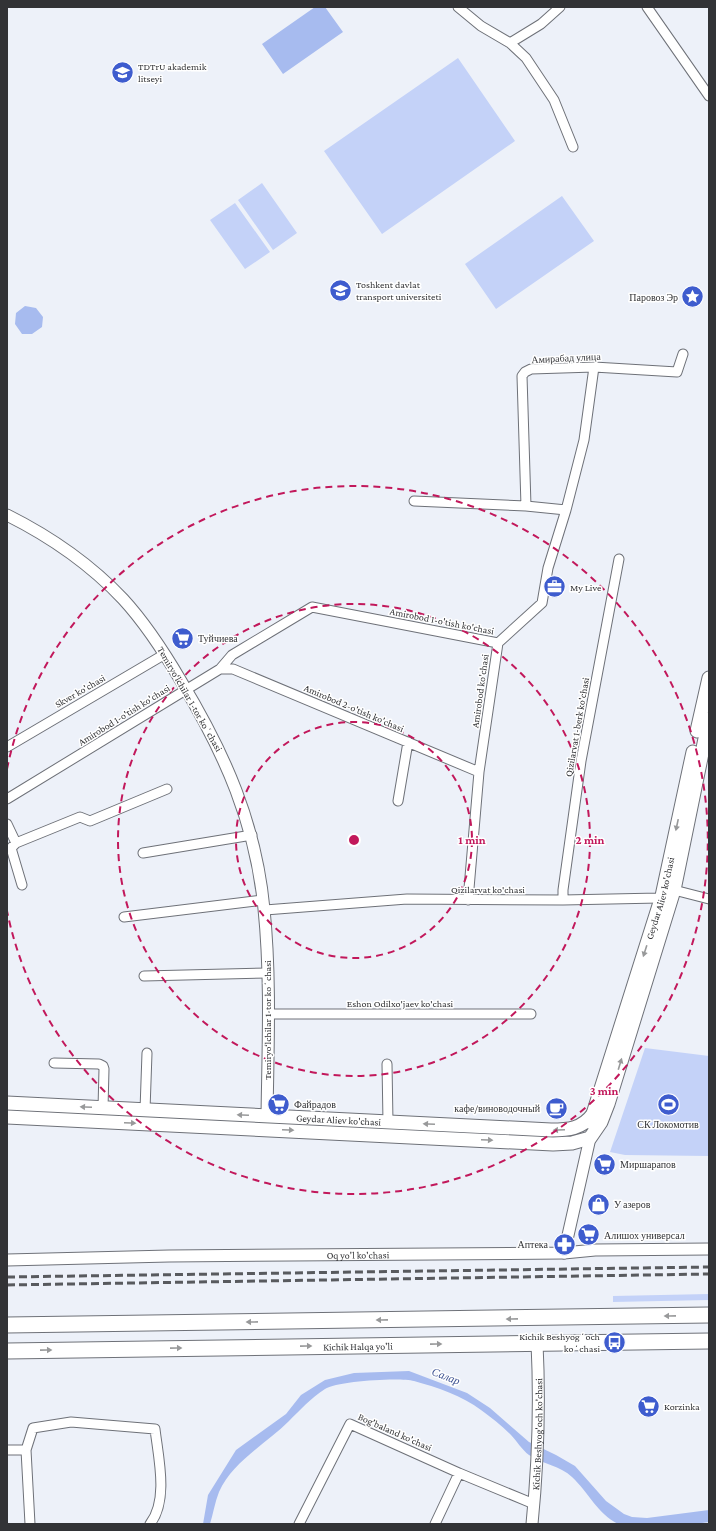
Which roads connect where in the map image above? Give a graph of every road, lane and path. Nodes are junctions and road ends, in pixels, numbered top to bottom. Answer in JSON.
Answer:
{"nodes":[{"id":1,"x":458,"y":7,"type":"edge"},
{"id":2,"x":560,"y":7,"type":"edge"},
{"id":3,"x":647,"y":7,"type":"edge"},
{"id":4,"x":510,"y":43,"type":"junction"},
{"id":5,"x":709,"y":96,"type":"edge"},
{"id":6,"x":573,"y":147,"type":"dead end"},
{"id":7,"x":683,"y":354,"type":"dead end"},
{"id":8,"x":594,"y":367,"type":"junction"},
{"id":9,"x":414,"y":501,"type":"dead end"},
{"id":10,"x":526,"y":506,"type":"junction"},
{"id":11,"x":566,"y":510,"type":"junction"},
{"id":12,"x":7,"y":515,"type":"edge"},
{"id":13,"x":619,"y":559,"type":"dead end"},
{"id":14,"x":498,"y":643,"type":"junction"},
{"id":15,"x":165,"y":654,"type":"junction"},
{"id":16,"x":220,"y":669,"type":"junction"},
{"id":17,"x":709,"y":678,"type":"edge"},
{"id":18,"x":186,"y":689,"type":"junction"},
{"id":19,"x":709,"y":718,"type":"edge"},
{"id":20,"x":408,"y":742,"type":"junction"},
{"id":21,"x":7,"y":747,"type":"edge"},
{"id":22,"x":479,"y":772,"type":"junction"},
{"id":23,"x":167,"y":789,"type":"dead end"},
{"id":24,"x":7,"y":799,"type":"edge"},
{"id":25,"x":398,"y":801,"type":"dead end"},
{"id":26,"x":7,"y":824,"type":"edge"},
{"id":27,"x":252,"y":835,"type":"junction"},
{"id":28,"x":16,"y":843,"type":"junction"},
{"id":29,"x":143,"y":853,"type":"dead end"},
{"id":30,"x":22,"y":885,"type":"dead end"},
{"id":31,"x":674,"y":890,"type":"junction"},
{"id":32,"x":662,"y":896,"type":"junction"},
{"id":33,"x":709,"y":899,"type":"edge"},
{"id":34,"x":468,"y":900,"type":"junction"},
{"id":35,"x":563,"y":900,"type":"junction"},
{"id":36,"x":264,"y":905,"type":"junction"},
{"id":37,"x":124,"y":917,"type":"dead end"},
{"id":38,"x":268,"y":973,"type":"junction"},
{"id":39,"x":144,"y":976,"type":"dead end"},
{"id":40,"x":269,"y":1014,"type":"junction"},
{"id":41,"x":531,"y":1014,"type":"dead end"},
{"id":42,"x":147,"y":1053,"type":"dead end"},
{"id":43,"x":54,"y":1063,"type":"dead end"},
{"id":44,"x":387,"y":1064,"type":"dead end"},
{"id":45,"x":7,"y":1103,"type":"edge"},
{"id":46,"x":103,"y":1108,"type":"junction"},
{"id":47,"x":145,"y":1110,"type":"junction"},
{"id":48,"x":593,"y":1114,"type":"junction"},
{"id":49,"x":7,"y":1117,"type":"edge"},
{"id":50,"x":267,"y":1122,"type":"junction"},
{"id":51,"x":388,"y":1122,"type":"junction"},
{"id":52,"x":460,"y":1125,"type":"junction"},
{"id":53,"x":590,"y":1138,"type":"junction"},
{"id":54,"x":459,"y":1139,"type":"junction"},
{"id":55,"x":709,"y":1249,"type":"edge"},
{"id":56,"x":564,"y":1254,"type":"junction"},
{"id":57,"x":7,"y":1260,"type":"edge"},
{"id":58,"x":709,"y":1315,"type":"edge"},
{"id":59,"x":536,"y":1318,"type":"junction"},
{"id":60,"x":7,"y":1325,"type":"edge"},
{"id":61,"x":709,"y":1340,"type":"edge"},
{"id":62,"x":537,"y":1344,"type":"junction"},
{"id":63,"x":7,"y":1351,"type":"edge"},
{"id":64,"x":7,"y":1450,"type":"edge"},
{"id":65,"x":26,"y":1450,"type":"junction"},
{"id":66,"x":459,"y":1473,"type":"junction"},
{"id":67,"x":534,"y":1504,"type":"junction"},
{"id":68,"x":30,"y":1524,"type":"edge"},
{"id":69,"x":150,"y":1524,"type":"edge"},
{"id":70,"x":299,"y":1524,"type":"edge"},
{"id":71,"x":435,"y":1524,"type":"edge"},
{"id":72,"x":532,"y":1524,"type":"edge"}],
"edges":[{"from":1,"to":4,"type":"street"},
{"from":2,"to":4,"type":"street"},
{"from":3,"to":5,"type":"street"},
{"from":4,"to":6,"type":"street"},
{"from":7,"to":8,"type":"street","name":"Амирабад улица"},
{"from":8,"to":10,"type":"street","name":"Амирабад улица"},
{"from":8,"to":11,"type":"street","name":"Amirobod ko'chasi"},
{"from":9,"to":10,"type":"street"},
{"from":10,"to":11,"type":"street"},
{"from":11,"to":14,"type":"street","name":"Amirobod ko'chasi"},
{"from":12,"to":15,"type":"street","name":"Temiryo‘lchilar 1-tor koʻchasi"},
{"from":13,"to":35,"type":"street","name":"Qizilarvat 1-berk ko'chasi"},
{"from":14,"to":16,"type":"street","name":"Amirobod 1-o'tish ko'chasi"},
{"from":14,"to":22,"type":"street","name":"Amirobod ko'chasi"},
{"from":15,"to":18,"type":"street","name":"Temiryo‘lchilar 1-tor koʻchasi"},
{"from":15,"to":21,"type":"street","name":"Skver ko'chasi"},
{"from":16,"to":18,"type":"street","name":"Amirobod 1-o'tish ko'chasi"},
{"from":16,"to":20,"type":"street","name":"Amirobod 2-o'tish ko'chasi"},
{"from":17,"to":32,"type":"main road","name":"Geydar Aliev ko'chasi","one_way":true},
{"from":18,"to":24,"type":"street","name":"Amirobod 1-o'tish ko'chasi"},
{"from":18,"to":27,"type":"street","name":"Temiryo‘lchilar 1-tor koʻchasi"},
{"from":19,"to":31,"type":"main road","name":"Geydar Aliev ko'chasi"},
{"from":20,"to":22,"type":"street","name":"Amirobod 2-o'tish ko'chasi"},
{"from":20,"to":25,"type":"street"},
{"from":22,"to":34,"type":"street","name":"Amirobod ko'chasi"},
{"from":23,"to":28,"type":"street"},
{"from":26,"to":28,"type":"street"},
{"from":27,"to":29,"type":"street"},
{"from":27,"to":36,"type":"street","name":"Temiryo‘lchilar 1-tor koʻchasi"},
{"from":28,"to":30,"type":"street"},
{"from":31,"to":32,"type":"street","name":"Qizilarvat ko'chasi"},
{"from":31,"to":33,"type":"street"},
{"from":53,"to":31,"type":"main road","name":"Geydar Aliev ko'chasi","one_way":true},
{"from":32,"to":35,"type":"street","name":"Qizilarvat ko'chasi"},
{"from":32,"to":48,"type":"main road","name":"Geydar Aliev ko'chasi","one_way":true},
{"from":34,"to":35,"type":"street","name":"Qizilarvat ko'chasi"},
{"from":34,"to":36,"type":"street","name":"Qizilarvat ko'chasi"},
{"from":36,"to":37,"type":"street","name":"Qizilarvat ko'chasi"},
{"from":36,"to":38,"type":"street","name":"Temiryo‘lchilar 1-tor koʻchasi"},
{"from":38,"to":39,"type":"street"},
{"from":38,"to":40,"type":"street","name":"Temiryo‘lchilar 1-tor koʻchasi"},
{"from":40,"to":41,"type":"street","name":"Eshon Odilxo'jaev ko'chasi"},
{"from":40,"to":50,"type":"street","name":"Temiryo‘lchilar 1-tor koʻchasi"},
{"from":42,"to":47,"type":"street"},
{"from":43,"to":46,"type":"street"},
{"from":44,"to":51,"type":"street"},
{"from":46,"to":45,"type":"main road","name":"Geydar Aliev ko'chasi","one_way":true},
{"from":46,"to":47,"type":"main road","name":"Geydar Aliev ko'chasi"},
{"from":50,"to":47,"type":"main road","name":"Geydar Aliev ko'chasi","one_way":true},
{"from":48,"to":52,"type":"main road","name":"Geydar Aliev ko'chasi","one_way":true},
{"from":48,"to":53,"type":"main road","name":"Geydar Aliev ko'chasi"},
{"from":49,"to":50,"type":"main road","name":"Geydar Aliev ko'chasi","one_way":true},
{"from":50,"to":51,"type":"main road","name":"Geydar Aliev ko'chasi"},
{"from":50,"to":54,"type":"main road","name":"Geydar Aliev ko'chasi","one_way":true},
{"from":52,"to":51,"type":"main road","name":"Geydar Aliev ko'chasi","one_way":true},
{"from":52,"to":54,"type":"main road"},
{"from":54,"to":53,"type":"main road","name":"Geydar Aliev ko'chasi","one_way":true},
{"from":53,"to":56,"type":"street","name":"Geydar Aliev ko'chasi"},
{"from":55,"to":56,"type":"street","name":"Oq yo'l ko'chasi"},
{"from":56,"to":57,"type":"street","name":"Oq yo'l ko'chasi"},
{"from":58,"to":59,"type":"highway","one_way":true},
{"from":59,"to":60,"type":"highway","one_way":true},
{"from":59,"to":62,"type":"highway"},
{"from":61,"to":62,"type":"highway","name":"Kichik Halqa yo'li"},
{"from":63,"to":62,"type":"highway","name":"Kichik Halqa yo'li","one_way":true},
{"from":62,"to":67,"type":"street","name":"Kichik Beshyog'och ko'chasi"},
{"from":64,"to":65,"type":"street"},
{"from":65,"to":68,"type":"street"},
{"from":65,"to":69,"type":"street"},
{"from":66,"to":67,"type":"street","name":"Bog'baland ko'chasi"},
{"from":66,"to":70,"type":"street","name":"Bog'baland ko'chasi"},
{"from":66,"to":71,"type":"street"},
{"from":67,"to":72,"type":"street","name":"Kichik Beshyog'och ko'chasi"}]}
